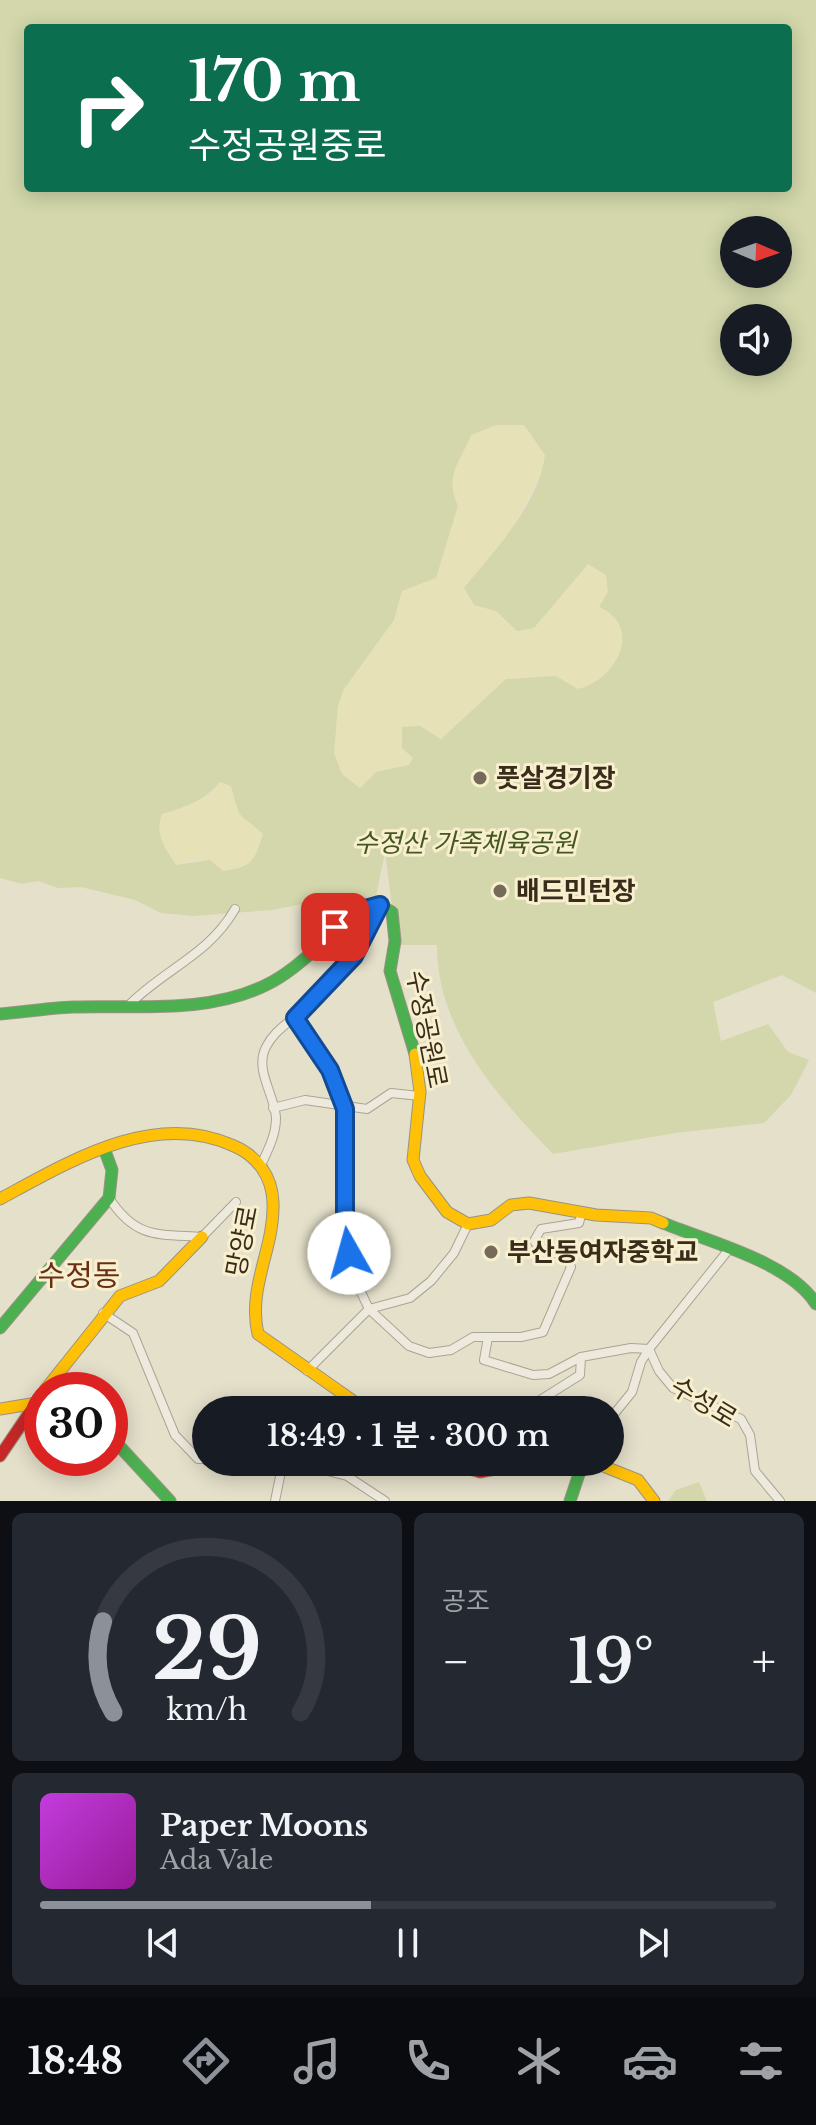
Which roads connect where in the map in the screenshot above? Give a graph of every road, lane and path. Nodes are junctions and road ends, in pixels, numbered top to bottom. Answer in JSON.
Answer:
{"nodes":[{"id":1,"x":380,"y":905,"type":"junction"},
{"id":2,"x":235,"y":909,"type":"dead end"},
{"id":3,"x":128,"y":1006,"type":"junction"},
{"id":4,"x":0,"y":1014,"type":"edge"},
{"id":5,"x":295,"y":1018,"type":"junction"},
{"id":6,"x":420,"y":1096,"type":"junction"},
{"id":7,"x":273,"y":1108,"type":"junction"},
{"id":8,"x":345,"y":1109,"type":"junction"},
{"id":9,"x":105,"y":1151,"type":"junction"},
{"id":10,"x":261,"y":1165,"type":"junction"},
{"id":11,"x":109,"y":1198,"type":"junction"},
{"id":12,"x":0,"y":1199,"type":"edge"},
{"id":13,"x":236,"y":1202,"type":"dead end"},
{"id":14,"x":582,"y":1212,"type":"junction"},
{"id":15,"x":468,"y":1224,"type":"junction"},
{"id":16,"x":202,"y":1237,"type":"junction"},
{"id":17,"x":730,"y":1248,"type":"junction"},
{"id":18,"x":816,"y":1304,"type":"edge"},
{"id":19,"x":369,"y":1309,"type":"junction"},
{"id":20,"x":103,"y":1313,"type":"junction"},
{"id":21,"x":0,"y":1328,"type":"edge"},
{"id":22,"x":488,"y":1337,"type":"junction"},
{"id":23,"x":649,"y":1349,"type":"junction"},
{"id":24,"x":581,"y":1357,"type":"junction"},
{"id":25,"x":307,"y":1371,"type":"junction"},
{"id":26,"x":59,"y":1372,"type":"edge"},
{"id":27,"x":345,"y":1396,"type":"edge"},
{"id":28,"x":549,"y":1396,"type":"edge"},
{"id":29,"x":24,"y":1402,"type":"edge"},
{"id":30,"x":624,"y":1402,"type":"edge"},
{"id":31,"x":0,"y":1409,"type":"edge"},
{"id":32,"x":24,"y":1421,"type":"edge"},
{"id":33,"x":192,"y":1453,"type":"edge"},
{"id":34,"x":0,"y":1456,"type":"edge"},
{"id":35,"x":128,"y":1456,"type":"edge"},
{"id":36,"x":624,"y":1474,"type":"edge"},
{"id":37,"x":280,"y":1476,"type":"edge"},
{"id":38,"x":347,"y":1476,"type":"edge"},
{"id":39,"x":578,"y":1476,"type":"edge"},
{"id":40,"x":170,"y":1501,"type":"edge"},
{"id":41,"x":275,"y":1501,"type":"edge"},
{"id":42,"x":385,"y":1501,"type":"edge"},
{"id":43,"x":570,"y":1501,"type":"edge"},
{"id":44,"x":654,"y":1501,"type":"edge"},
{"id":45,"x":780,"y":1501,"type":"edge"}],
"edges":[{"from":1,"to":3,"type":"street"},
{"from":1,"to":5,"type":"street"},
{"from":1,"to":6,"type":"street","name":"수정공원로"},
{"from":2,"to":3,"type":"street"},
{"from":3,"to":4,"type":"street"},
{"from":5,"to":7,"type":"street"},
{"from":5,"to":8,"type":"street"},
{"from":6,"to":8,"type":"street"},
{"from":6,"to":15,"type":"street","name":"수정공원로"},
{"from":7,"to":8,"type":"street"},
{"from":7,"to":10,"type":"street"},
{"from":8,"to":19,"type":"street"},
{"from":9,"to":10,"type":"street"},
{"from":9,"to":11,"type":"street"},
{"from":9,"to":12,"type":"street"},
{"from":10,"to":25,"type":"street","name":"망양로"},
{"from":11,"to":16,"type":"street"},
{"from":11,"to":21,"type":"street"},
{"from":13,"to":16,"type":"street"},
{"from":14,"to":15,"type":"street"},
{"from":14,"to":17,"type":"street"},
{"from":14,"to":22,"type":"street"},
{"from":15,"to":19,"type":"street"},
{"from":16,"to":20,"type":"street"},
{"from":17,"to":18,"type":"street"},
{"from":17,"to":23,"type":"street"},
{"from":19,"to":22,"type":"street"},
{"from":19,"to":25,"type":"street"},
{"from":20,"to":26,"type":"street"},
{"from":20,"to":33,"type":"street"},
{"from":22,"to":24,"type":"street","name":"수성로"},
{"from":23,"to":24,"type":"street","name":"수성로"},
{"from":23,"to":30,"type":"street"},
{"from":23,"to":45,"type":"street","name":"수성로"},
{"from":24,"to":28,"type":"street"},
{"from":25,"to":27,"type":"street","name":"망양로"},
{"from":29,"to":31,"type":"street"},
{"from":32,"to":34,"type":"street"},
{"from":35,"to":40,"type":"street"},
{"from":36,"to":44,"type":"street"},
{"from":37,"to":41,"type":"street"},
{"from":38,"to":42,"type":"street"},
{"from":39,"to":43,"type":"street"}]}
